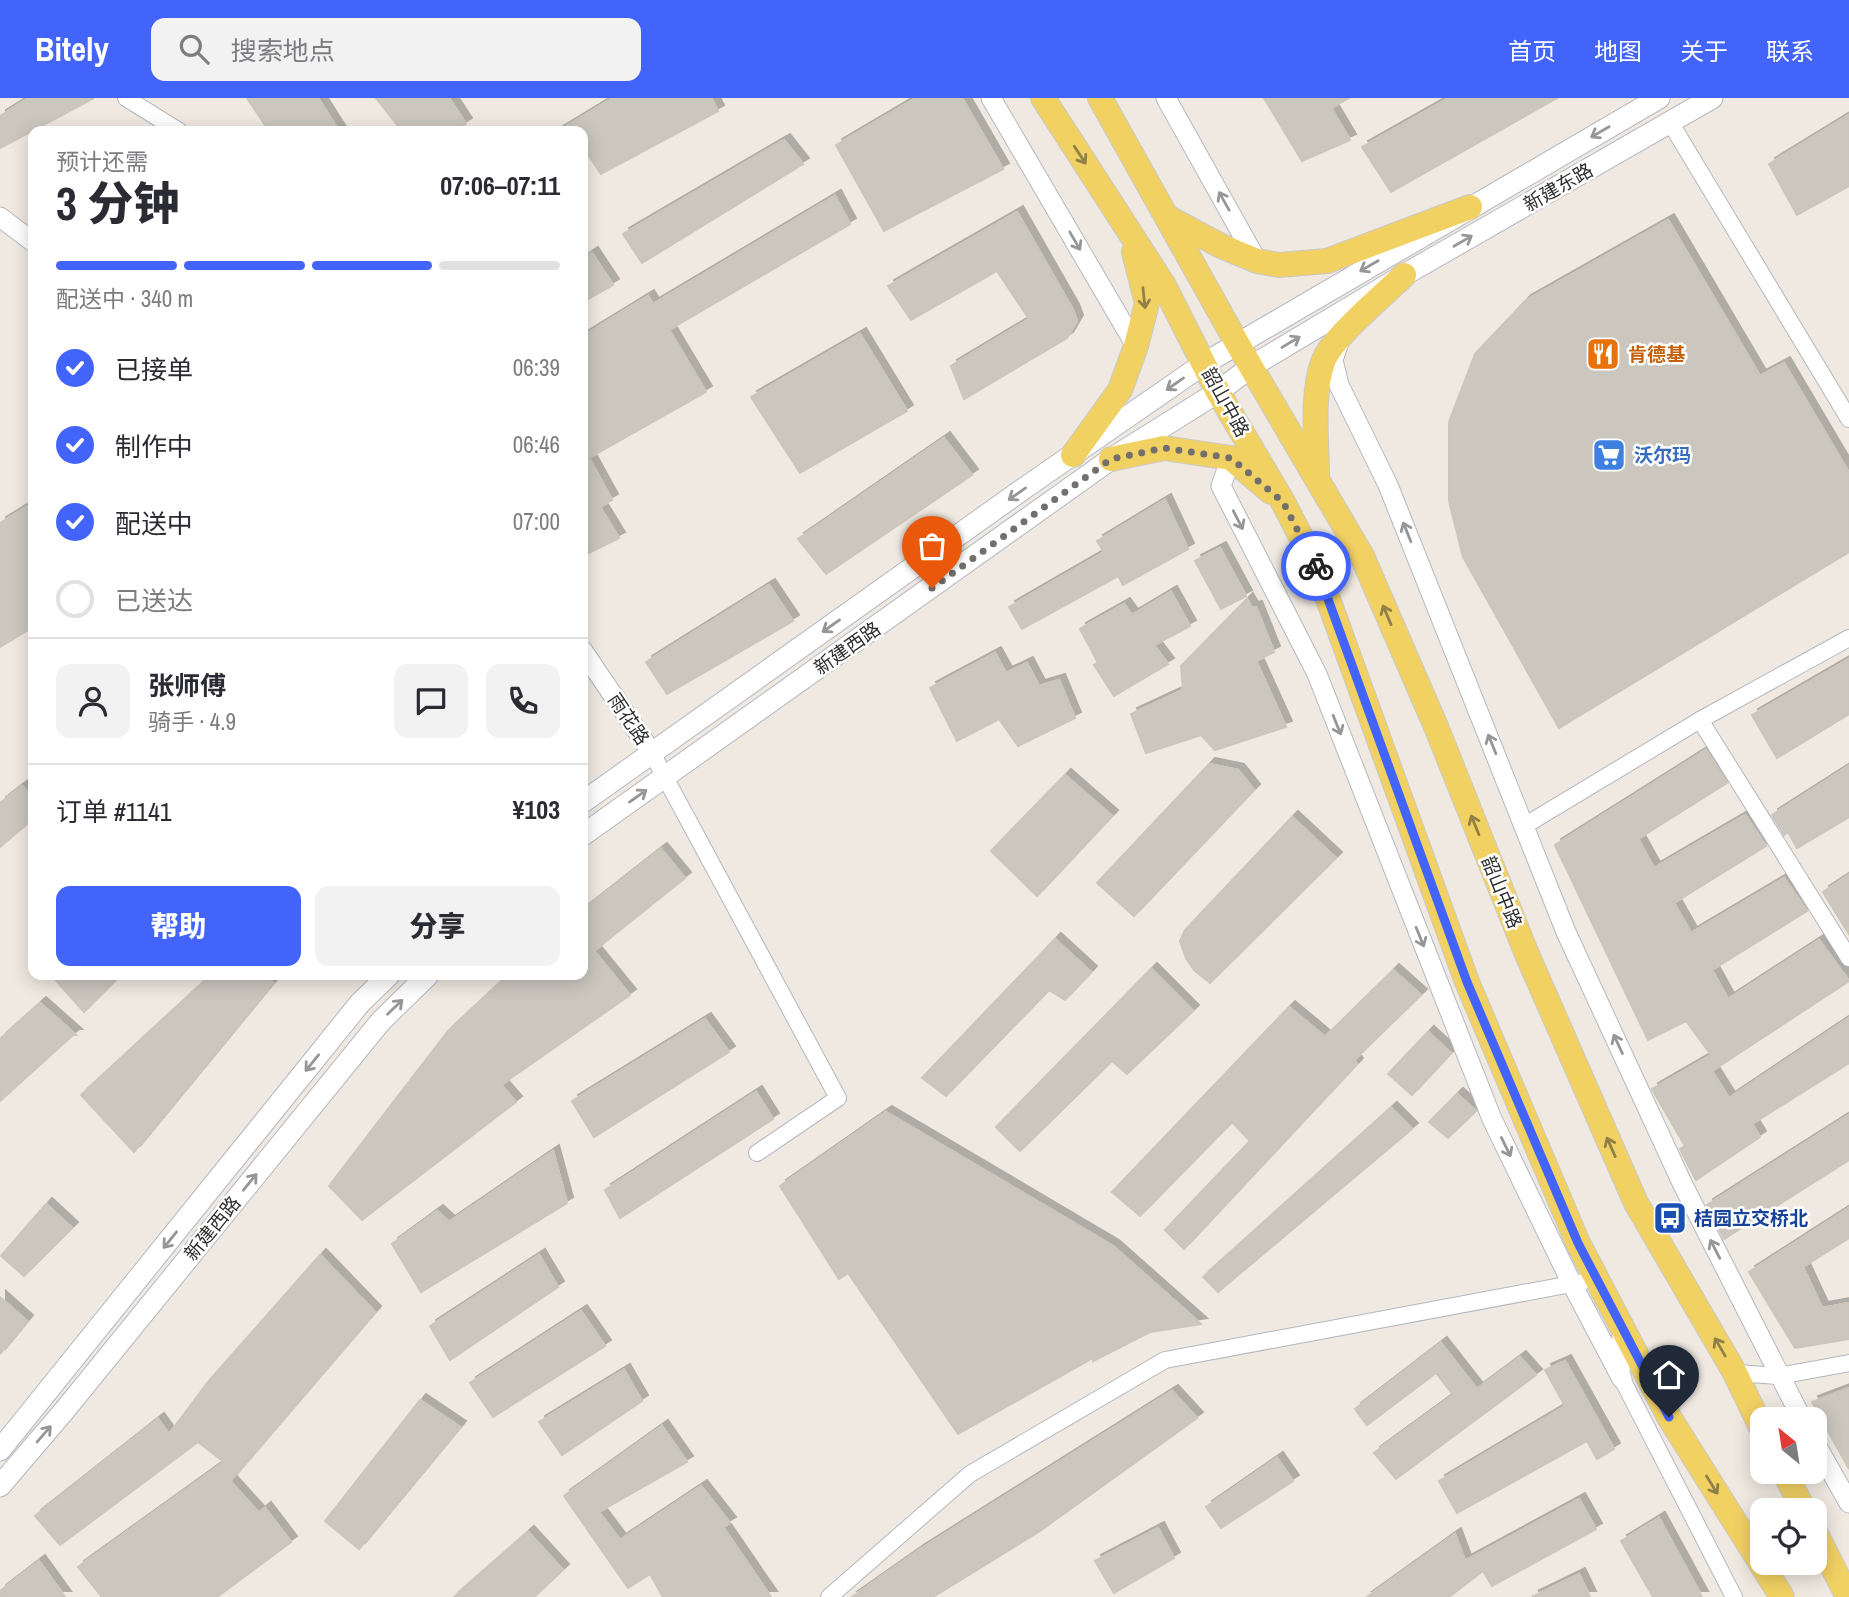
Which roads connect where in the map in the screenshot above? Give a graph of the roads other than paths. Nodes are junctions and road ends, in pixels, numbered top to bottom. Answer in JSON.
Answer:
{"nodes":[{"id":1,"x":125,"y":98,"type":"edge"},
{"id":2,"x":991,"y":98,"type":"edge"},
{"id":3,"x":1043,"y":98,"type":"edge"},
{"id":4,"x":1100,"y":98,"type":"edge"},
{"id":5,"x":1166,"y":98,"type":"edge"},
{"id":6,"x":1659,"y":98,"type":"edge"},
{"id":7,"x":1712,"y":98,"type":"edge"},
{"id":8,"x":1670,"y":122,"type":"junction"},
{"id":9,"x":171,"y":126,"type":"edge"},
{"id":10,"x":1470,"y":207,"type":"junction"},
{"id":11,"x":0,"y":217,"type":"edge"},
{"id":12,"x":1167,"y":217,"type":"junction"},
{"id":13,"x":1129,"y":232,"type":"junction"},
{"id":14,"x":28,"y":238,"type":"edge"},
{"id":15,"x":1256,"y":261,"type":"junction"},
{"id":16,"x":1404,"y":275,"type":"junction"},
{"id":17,"x":1340,"y":337,"type":"junction"},
{"id":18,"x":1237,"y":343,"type":"junction"},
{"id":19,"x":1136,"y":346,"type":"junction"},
{"id":20,"x":1205,"y":363,"type":"junction"},
{"id":21,"x":1253,"y":366,"type":"junction"},
{"id":22,"x":1218,"y":392,"type":"junction"},
{"id":23,"x":1849,"y":419,"type":"edge"},
{"id":24,"x":1073,"y":456,"type":"junction"},
{"id":25,"x":1231,"y":458,"type":"junction"},
{"id":26,"x":1111,"y":459,"type":"junction"},
{"id":27,"x":1317,"y":477,"type":"junction"},
{"id":28,"x":1283,"y":502,"type":"junction"},
{"id":29,"x":1849,"y":638,"type":"edge"},
{"id":30,"x":588,"y":658,"type":"edge"},
{"id":31,"x":1700,"y":720,"type":"junction"},
{"id":32,"x":652,"y":753,"type":"junction"},
{"id":33,"x":665,"y":777,"type":"junction"},
{"id":34,"x":588,"y":798,"type":"edge"},
{"id":35,"x":1524,"y":826,"type":"junction"},
{"id":36,"x":588,"y":831,"type":"edge"},
{"id":37,"x":1849,"y":958,"type":"edge"},
{"id":38,"x":384,"y":980,"type":"edge"},
{"id":39,"x":423,"y":980,"type":"edge"},
{"id":40,"x":757,"y":1153,"type":"dead end"},
{"id":41,"x":1597,"y":1279,"type":"junction"},
{"id":42,"x":1572,"y":1284,"type":"junction"},
{"id":43,"x":1620,"y":1323,"type":"junction"},
{"id":44,"x":1849,"y":1363,"type":"edge"},
{"id":45,"x":1735,"y":1373,"type":"junction"},
{"id":46,"x":1779,"y":1376,"type":"junction"},
{"id":47,"x":1622,"y":1379,"type":"junction"},
{"id":48,"x":1751,"y":1407,"type":"edge"},
{"id":49,"x":1796,"y":1407,"type":"edge"},
{"id":50,"x":0,"y":1450,"type":"edge"},
{"id":51,"x":1827,"y":1464,"type":"edge"},
{"id":52,"x":0,"y":1486,"type":"edge"},
{"id":53,"x":1849,"y":1503,"type":"edge"},
{"id":54,"x":1827,"y":1556,"type":"edge"},
{"id":55,"x":1775,"y":1595,"type":"edge"},
{"id":56,"x":829,"y":1597,"type":"edge"},
{"id":57,"x":1734,"y":1597,"type":"edge"},
{"id":58,"x":1848,"y":1597,"type":"edge"}],
"edges":[{"from":1,"to":9,"type":"street"},
{"from":2,"to":19,"type":"street","one_way":true},
{"from":3,"to":13,"type":"main road","name":"韶山中路","one_way":true},
{"from":4,"to":12,"type":"main road","name":"韶山中路"},
{"from":15,"to":5,"type":"street","one_way":true},
{"from":6,"to":10,"type":"main road","name":"新建东路","one_way":true},
{"from":7,"to":8,"type":"main road","name":"新建东路"},
{"from":16,"to":8,"type":"main road","name":"新建东路","one_way":true},
{"from":8,"to":23,"type":"street"},
{"from":10,"to":15,"type":"main road"},
{"from":10,"to":18,"type":"main road","name":"新建东路","one_way":true},
{"from":11,"to":14,"type":"street"},
{"from":12,"to":15,"type":"main road"},
{"from":12,"to":18,"type":"main road","name":"韶山中路"},
{"from":13,"to":19,"type":"main road","one_way":true},
{"from":13,"to":20,"type":"main road","name":"韶山中路"},
{"from":16,"to":17,"type":"main road"},
{"from":21,"to":16,"type":"main road","name":"新建东路","one_way":true},
{"from":17,"to":27,"type":"main road"},
{"from":35,"to":17,"type":"street","one_way":true},
{"from":18,"to":20,"type":"main road","name":"新建西路"},
{"from":18,"to":21,"type":"main road","name":"韶山中路"},
{"from":19,"to":24,"type":"main road"},
{"from":20,"to":22,"type":"main road","name":"韶山中路"},
{"from":20,"to":24,"type":"main road","name":"新建西路","one_way":true},
{"from":21,"to":22,"type":"main road","name":"新建西路"},
{"from":21,"to":27,"type":"main road","name":"韶山中路"},
{"from":22,"to":26,"type":"main road","name":"新建西路"},
{"from":22,"to":28,"type":"main road","name":"韶山中路"},
{"from":24,"to":32,"type":"main road","name":"新建西路","one_way":true},
{"from":25,"to":26,"type":"main road"},
{"from":25,"to":28,"type":"main road"},
{"from":25,"to":42,"type":"street","one_way":true},
{"from":26,"to":33,"type":"main road","name":"新建西路"},
{"from":45,"to":27,"type":"main road","name":"韶山中路","one_way":true},
{"from":28,"to":41,"type":"main road","name":"韶山中路"},
{"from":29,"to":31,"type":"street"},
{"from":30,"to":32,"type":"street","name":"雨花路"},
{"from":31,"to":35,"type":"street"},
{"from":31,"to":37,"type":"street"},
{"from":32,"to":33,"type":"street"},
{"from":32,"to":34,"type":"main road","name":"新建西路"},
{"from":36,"to":33,"type":"main road","name":"新建西路","one_way":true},
{"from":33,"to":40,"type":"street"},
{"from":46,"to":35,"type":"street","one_way":true},
{"from":38,"to":50,"type":"main road","name":"新建西路","one_way":true},
{"from":52,"to":39,"type":"main road","name":"新建西路","one_way":true},
{"from":41,"to":42,"type":"street"},
{"from":41,"to":43,"type":"main road","name":"韶山中路"},
{"from":42,"to":47,"type":"street"},
{"from":42,"to":56,"type":"street"},
{"from":43,"to":47,"type":"street"},
{"from":43,"to":55,"type":"main road","name":"韶山中路","one_way":true},
{"from":44,"to":46,"type":"street"},
{"from":45,"to":46,"type":"street"},
{"from":45,"to":48,"type":"main road","name":"韶山中路"},
{"from":46,"to":49,"type":"street"},
{"from":47,"to":57,"type":"street"},
{"from":51,"to":53,"type":"street"},
{"from":54,"to":58,"type":"main road"}]}
